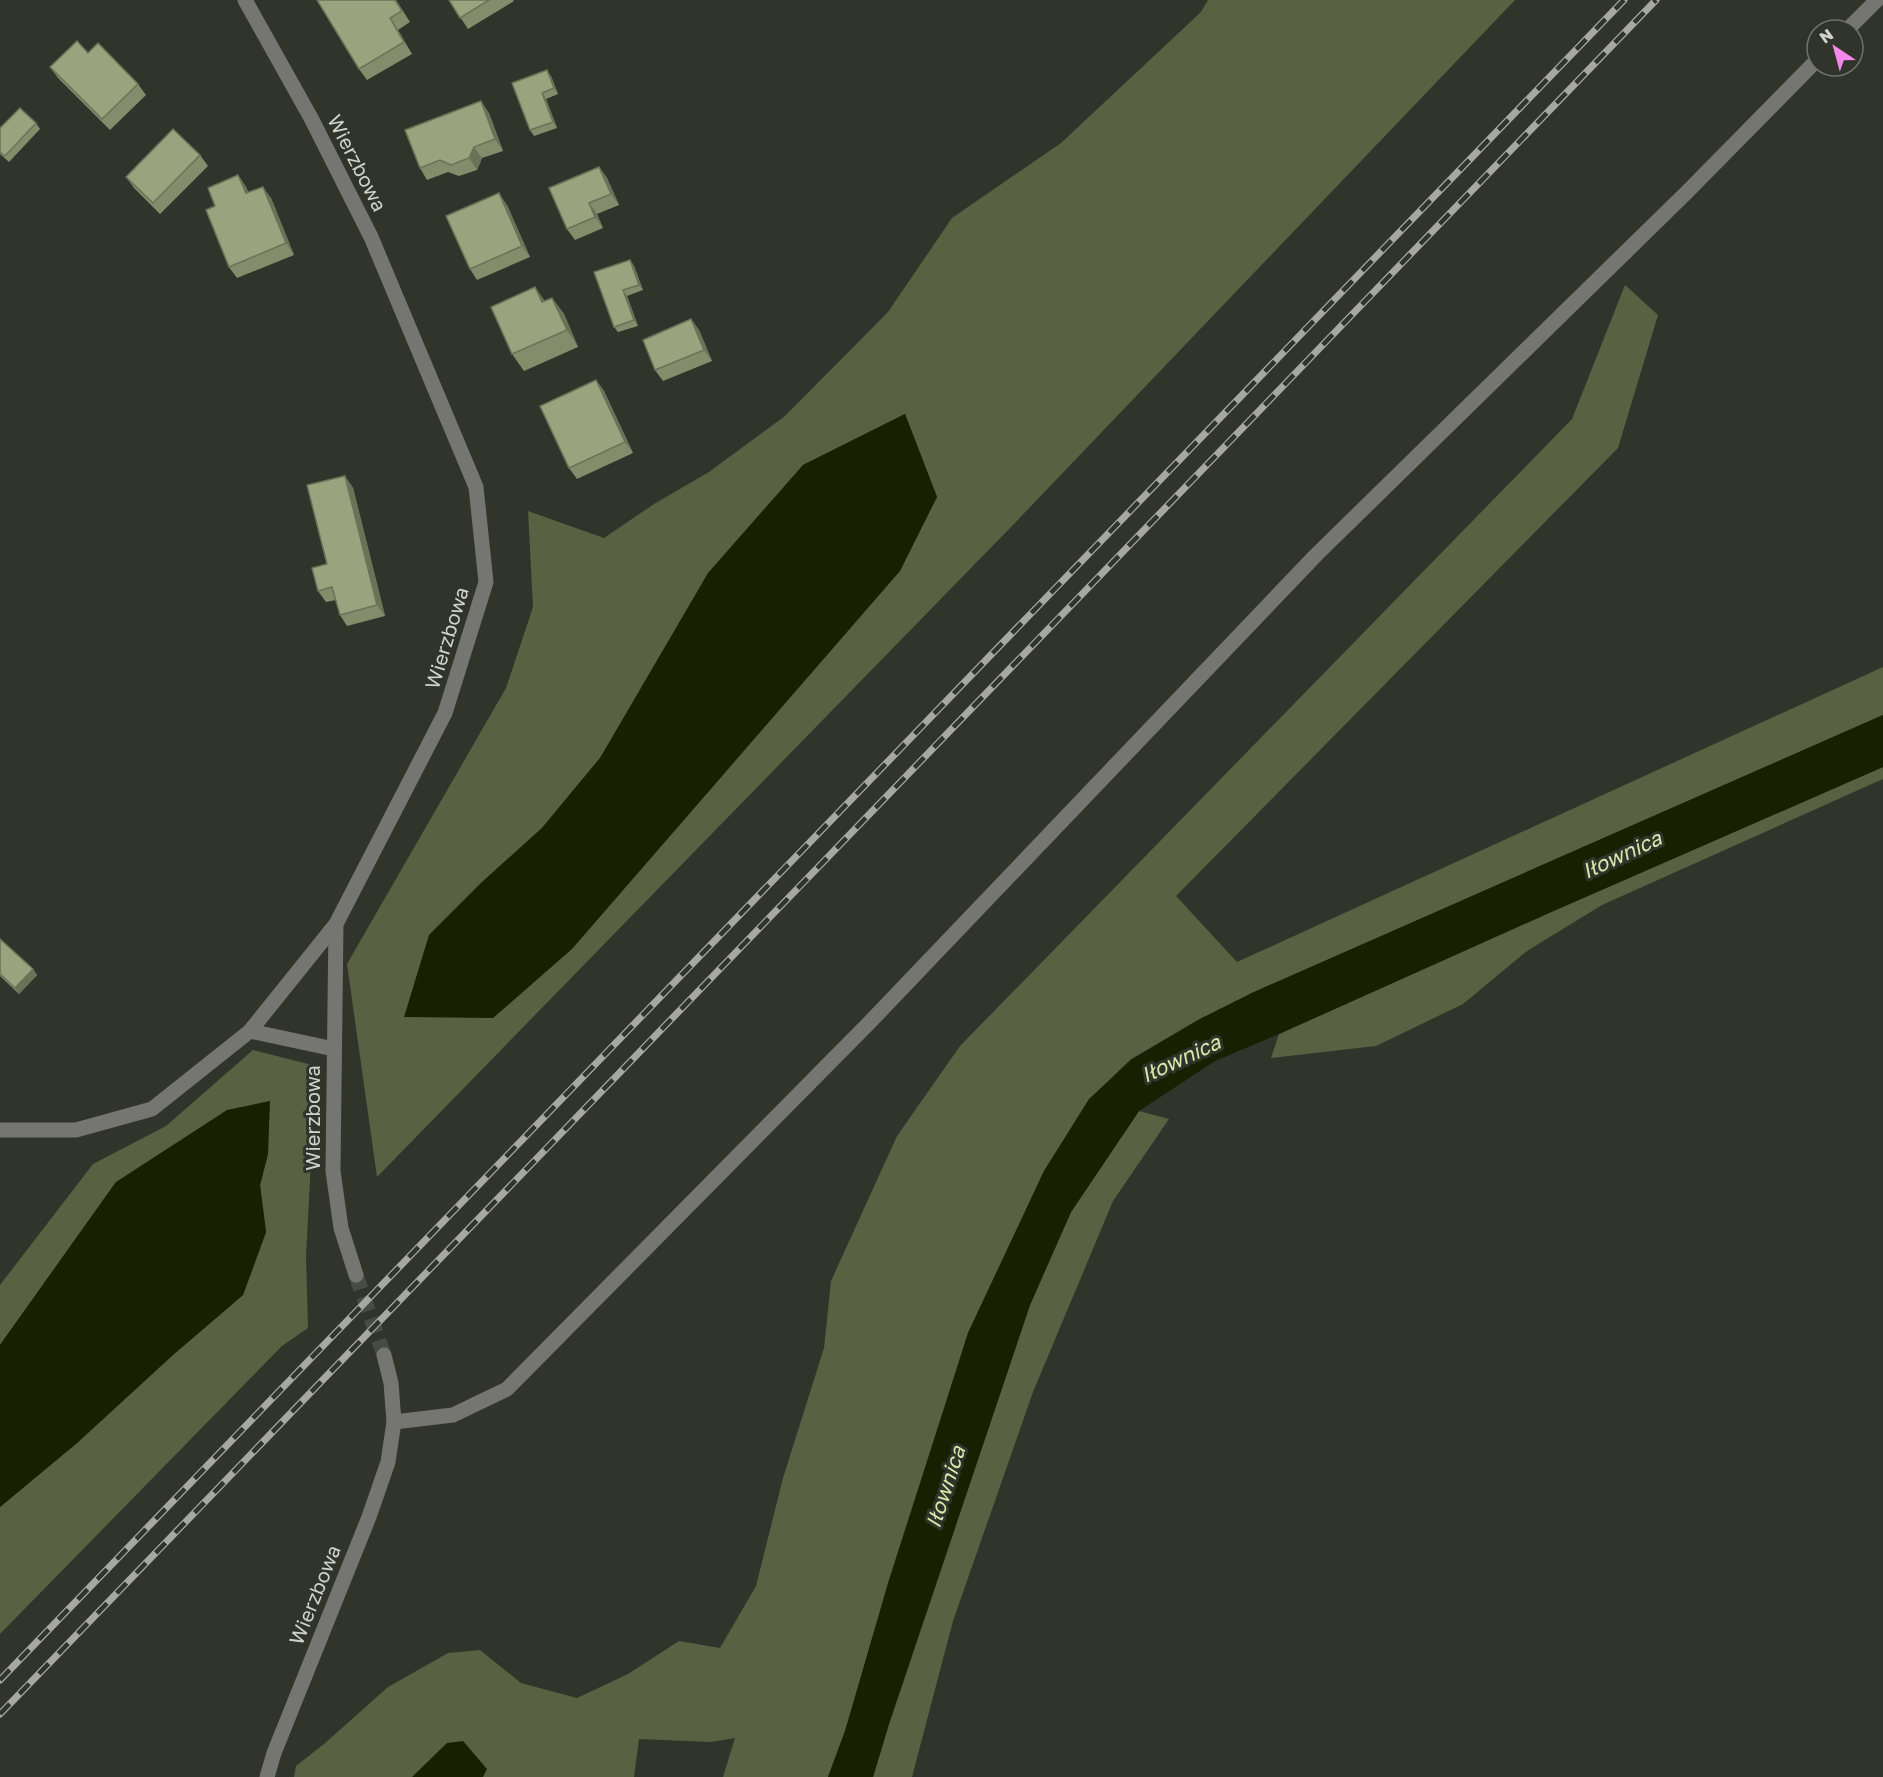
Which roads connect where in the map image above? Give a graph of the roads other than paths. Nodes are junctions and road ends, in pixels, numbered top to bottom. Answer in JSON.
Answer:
{"nodes":[{"id":1,"x":245,"y":0,"type":"edge"},
{"id":2,"x":1877,"y":0,"type":"edge"},
{"id":3,"x":1859,"y":18,"type":"edge"},
{"id":4,"x":1805,"y":72,"type":"edge"},
{"id":5,"x":336,"y":924,"type":"junction"},
{"id":6,"x":250,"y":1030,"type":"junction"},
{"id":7,"x":334,"y":1049,"type":"junction"},
{"id":8,"x":0,"y":1130,"type":"edge"},
{"id":9,"x":356,"y":1275,"type":"tunnel mouth"},
{"id":10,"x":384,"y":1355,"type":"tunnel mouth"},
{"id":11,"x":394,"y":1422,"type":"junction"},
{"id":12,"x":267,"y":1777,"type":"edge"}],
"edges":[{"from":1,"to":5,"type":"street","name":"Wierzbowa"},
{"from":2,"to":3,"type":"street"},
{"from":4,"to":11,"type":"street"},
{"from":5,"to":6,"type":"street"},
{"from":5,"to":7,"type":"street","name":"Wierzbowa"},
{"from":6,"to":7,"type":"street"},
{"from":6,"to":8,"type":"street"},
{"from":7,"to":9,"type":"street","name":"Wierzbowa"},
{"from":10,"to":11,"type":"street","name":"Wierzbowa"},
{"from":11,"to":12,"type":"street","name":"Wierzbowa"}]}
